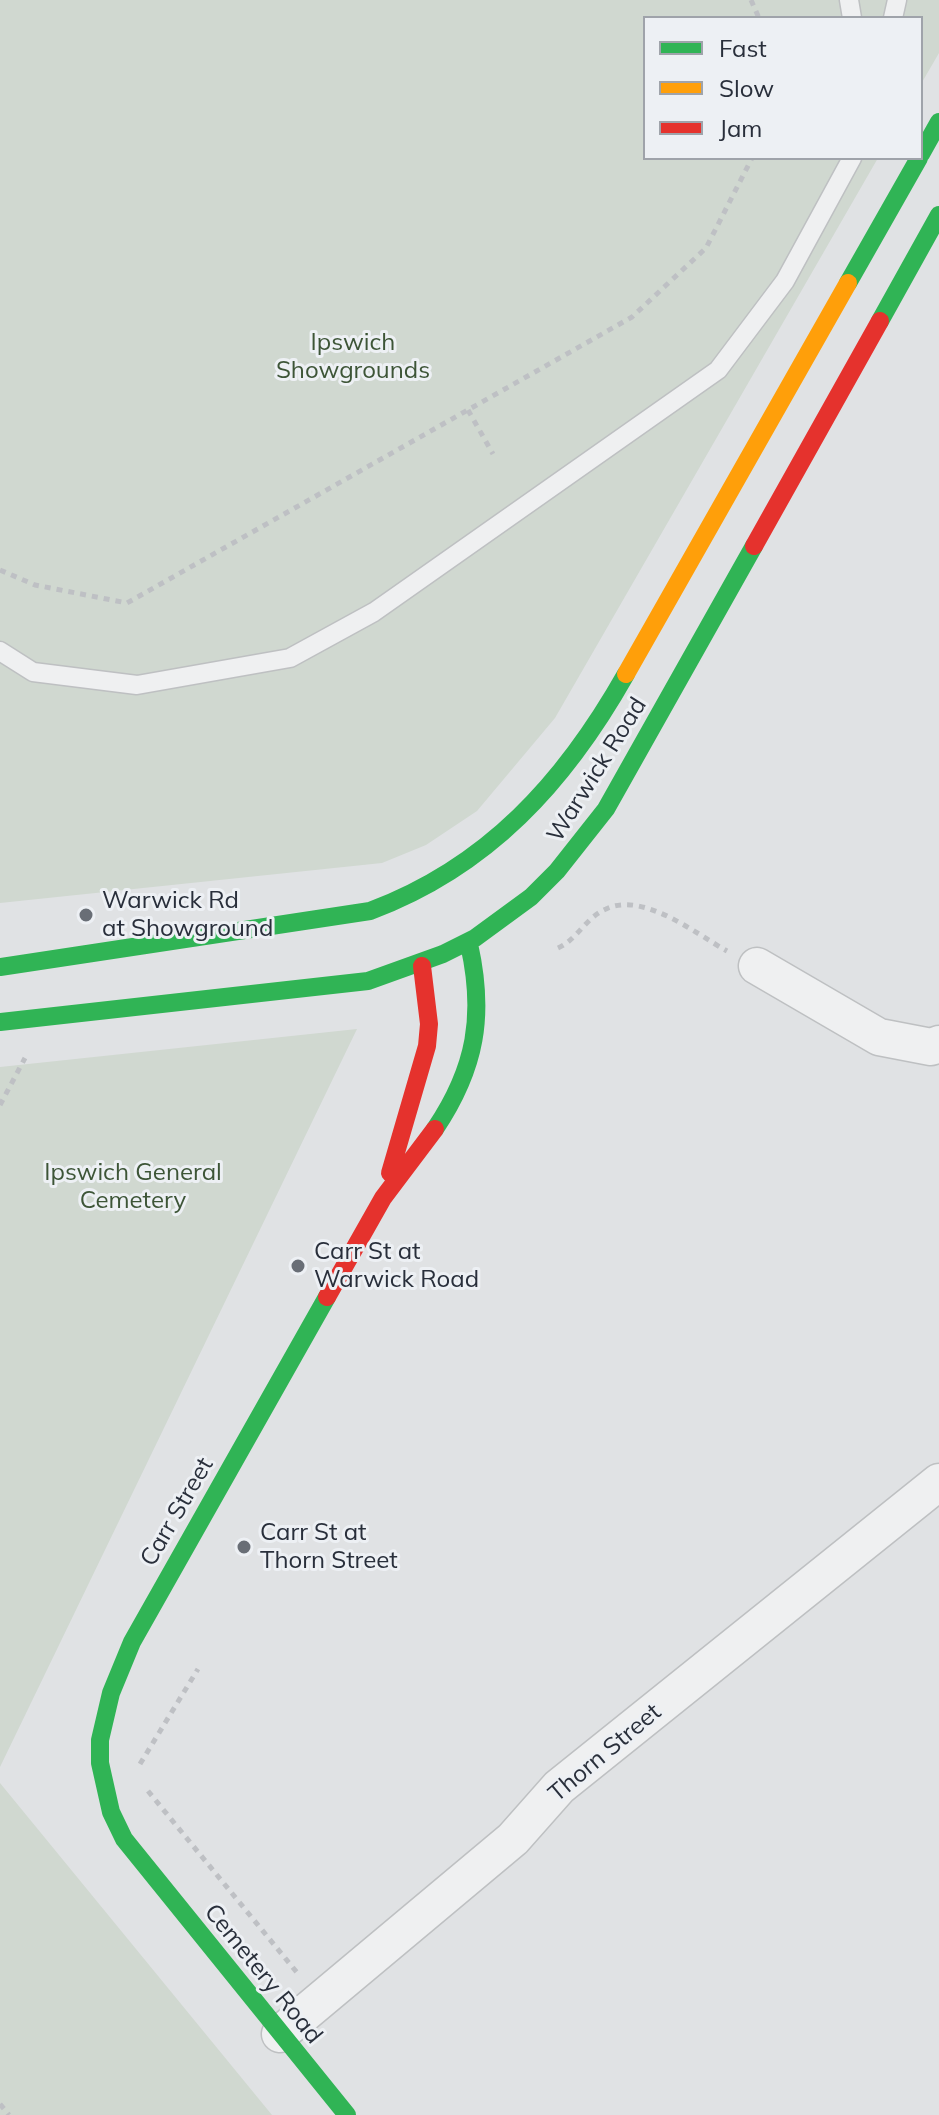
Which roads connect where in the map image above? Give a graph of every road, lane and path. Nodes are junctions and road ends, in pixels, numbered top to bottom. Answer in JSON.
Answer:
{"nodes":[{"id":1,"x":939,"y":122,"type":"edge"},
{"id":2,"x":923,"y":151,"type":"edge"},
{"id":3,"x":751,"y":160,"type":"edge"},
{"id":4,"x":851,"y":160,"type":"edge"},
{"id":5,"x":918,"y":160,"type":"edge"},
{"id":6,"x":939,"y":215,"type":"edge"},
{"id":7,"x":468,"y":410,"type":"junction"},
{"id":8,"x":493,"y":454,"type":"dead end"},
{"id":9,"x":0,"y":570,"type":"edge"},
{"id":10,"x":0,"y":651,"type":"edge"},
{"id":11,"x":451,"y":922,"type":"dead end"},
{"id":12,"x":423,"y":936,"type":"dead end"},
{"id":13,"x":469,"y":944,"type":"junction"},
{"id":14,"x":558,"y":948,"type":"dead end"},
{"id":15,"x":422,"y":966,"type":"junction"},
{"id":16,"x":757,"y":966,"type":"joint"},
{"id":17,"x":0,"y":967,"type":"edge"},
{"id":18,"x":0,"y":1022,"type":"edge"},
{"id":19,"x":939,"y":1044,"type":"edge"},
{"id":20,"x":383,"y":1198,"type":"junction"},
{"id":21,"x":939,"y":1482,"type":"edge"},
{"id":22,"x":198,"y":1669,"type":"dead end"},
{"id":23,"x":140,"y":1775,"type":"dead end"},
{"id":24,"x":142,"y":1784,"type":"dead end"},
{"id":25,"x":142,"y":1864,"type":"joint"},
{"id":26,"x":305,"y":1982,"type":"dead end"},
{"id":27,"x":280,"y":2034,"type":"junction"},
{"id":28,"x":0,"y":2104,"type":"edge"},
{"id":29,"x":9,"y":2115,"type":"edge"},
{"id":30,"x":347,"y":2115,"type":"edge"}],
"edges":[{"from":1,"to":2,"type":"main road","name":"Warwick Road"},
{"from":3,"to":7,"type":"path"},
{"from":4,"to":10,"type":"lane"},
{"from":5,"to":17,"type":"main road","name":"Warwick Road"},
{"from":6,"to":13,"type":"main road","name":"Warwick Road"},
{"from":7,"to":8,"type":"path"},
{"from":7,"to":9,"type":"path"},
{"from":11,"to":13,"type":"main road"},
{"from":12,"to":15,"type":"main road","name":"Carr Street"},
{"from":13,"to":15,"type":"main road","name":"Warwick Road"},
{"from":13,"to":20,"type":"main road","name":"Carr Street"},
{"from":14,"to":16,"type":"path"},
{"from":15,"to":18,"type":"main road","name":"Warwick Road"},
{"from":15,"to":20,"type":"main road","name":"Carr Street"},
{"from":16,"to":19,"type":"street"},
{"from":20,"to":25,"type":"main road","name":"Carr Street"},
{"from":21,"to":27,"type":"street","name":"Thorn Street"},
{"from":22,"to":23,"type":"path"},
{"from":24,"to":26,"type":"path"},
{"from":25,"to":27,"type":"main road","name":"Cemetery Road"},
{"from":27,"to":30,"type":"main road","name":"Cemetery Road"},
{"from":28,"to":29,"type":"path"}]}
